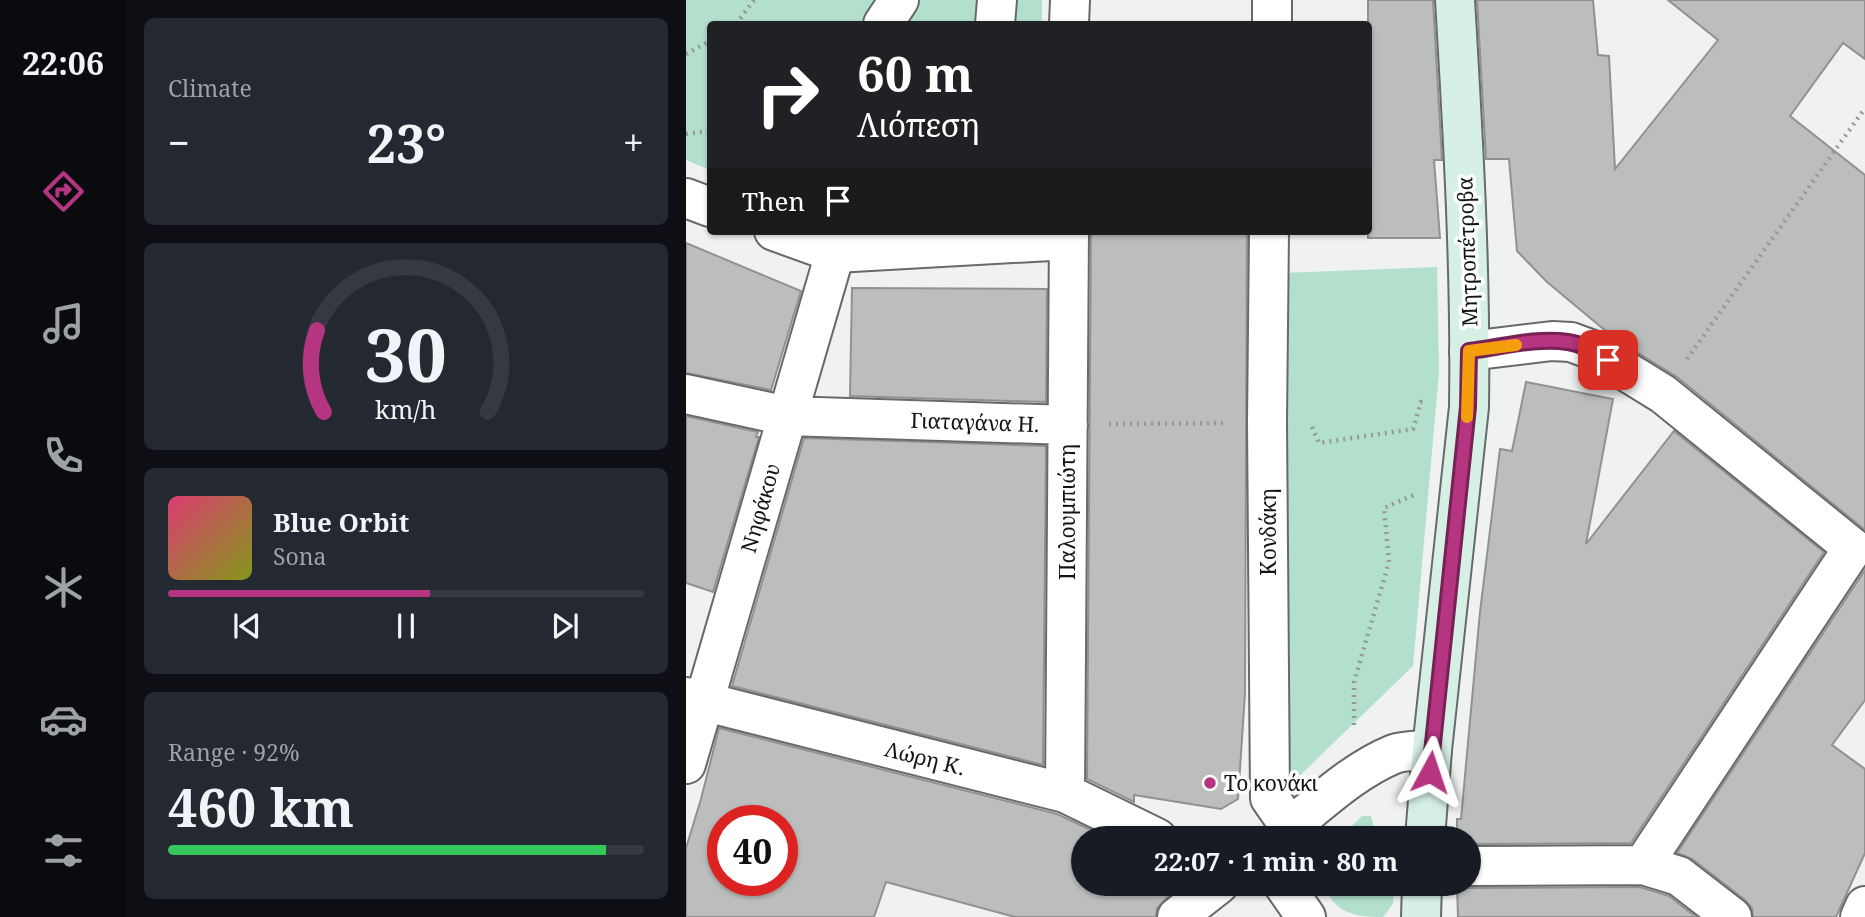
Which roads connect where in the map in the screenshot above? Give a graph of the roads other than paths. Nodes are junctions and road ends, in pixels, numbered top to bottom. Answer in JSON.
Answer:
{"nodes":[{"id":1,"x":899,"y":0,"type":"edge"},
{"id":2,"x":997,"y":0,"type":"edge"},
{"id":3,"x":1070,"y":0,"type":"edge"},
{"id":4,"x":1272,"y":0,"type":"edge"},
{"id":5,"x":1455,"y":0,"type":"edge"},
{"id":6,"x":885,"y":21,"type":"edge"},
{"id":7,"x":995,"y":21,"type":"edge"},
{"id":8,"x":1069,"y":21,"type":"edge"},
{"id":9,"x":1272,"y":21,"type":"edge"},
{"id":10,"x":686,"y":198,"type":"edge"},
{"id":11,"x":707,"y":206,"type":"edge"},
{"id":12,"x":786,"y":235,"type":"edge"},
{"id":13,"x":1269,"y":235,"type":"edge"},
{"id":14,"x":1069,"y":236,"type":"edge"},
{"id":15,"x":835,"y":253,"type":"junction"},
{"id":16,"x":1469,"y":351,"type":"junction"},
{"id":17,"x":686,"y":394,"type":"edge"},
{"id":18,"x":787,"y":416,"type":"junction"},
{"id":19,"x":1068,"y":425,"type":"junction"},
{"id":20,"x":695,"y":699,"type":"edge"},
{"id":21,"x":1432,"y":750,"type":"junction"},
{"id":22,"x":686,"y":764,"type":"edge"},
{"id":23,"x":1065,"y":793,"type":"junction"},
{"id":24,"x":1132,"y":826,"type":"edge"},
{"id":25,"x":1284,"y":826,"type":"edge"},
{"id":26,"x":1296,"y":826,"type":"edge"},
{"id":27,"x":1425,"y":826,"type":"edge"},
{"id":28,"x":1643,"y":865,"type":"junction"},
{"id":29,"x":1481,"y":866,"type":"edge"},
{"id":30,"x":1202,"y":896,"type":"edge"},
{"id":31,"x":1291,"y":896,"type":"edge"},
{"id":32,"x":1422,"y":896,"type":"edge"},
{"id":33,"x":1865,"y":906,"type":"edge"},
{"id":34,"x":1177,"y":917,"type":"edge"},
{"id":35,"x":1306,"y":917,"type":"edge"},
{"id":36,"x":1421,"y":917,"type":"edge"},
{"id":37,"x":1732,"y":917,"type":"edge"},
{"id":38,"x":1860,"y":917,"type":"edge"}],
"edges":[{"from":1,"to":6,"type":"street"},
{"from":2,"to":7,"type":"street"},
{"from":3,"to":8,"type":"street"},
{"from":4,"to":9,"type":"street"},
{"from":5,"to":16,"type":"street","name":"Μητροπέτροβα"},
{"from":10,"to":11,"type":"street"},
{"from":12,"to":15,"type":"street"},
{"from":13,"to":25,"type":"street","name":"Κονδάκη"},
{"from":14,"to":15,"type":"street"},
{"from":14,"to":19,"type":"street","name":"Παλουμπιώτη"},
{"from":15,"to":18,"type":"street","name":"Νηφάκου"},
{"from":16,"to":21,"type":"street","name":"Μητροπέτροβα"},
{"from":16,"to":28,"type":"street"},
{"from":17,"to":18,"type":"street","name":"Γιαταγάνα Η."},
{"from":18,"to":19,"type":"street","name":"Γιαταγάνα Η."},
{"from":18,"to":20,"type":"street","name":"Νηφάκου"},
{"from":19,"to":23,"type":"street","name":"Παλουμπιώτη"},
{"from":20,"to":22,"type":"street","name":"Νηφάκου"},
{"from":20,"to":23,"type":"street","name":"Λώρη Κ."},
{"from":21,"to":26,"type":"street"},
{"from":21,"to":27,"type":"street","name":"Μητροπέτροβα"},
{"from":23,"to":24,"type":"street","name":"Λώρη Κ."},
{"from":28,"to":29,"type":"street"},
{"from":28,"to":37,"type":"street"},
{"from":30,"to":34,"type":"street"},
{"from":31,"to":35,"type":"street"},
{"from":32,"to":36,"type":"street"},
{"from":33,"to":38,"type":"street"}]}
